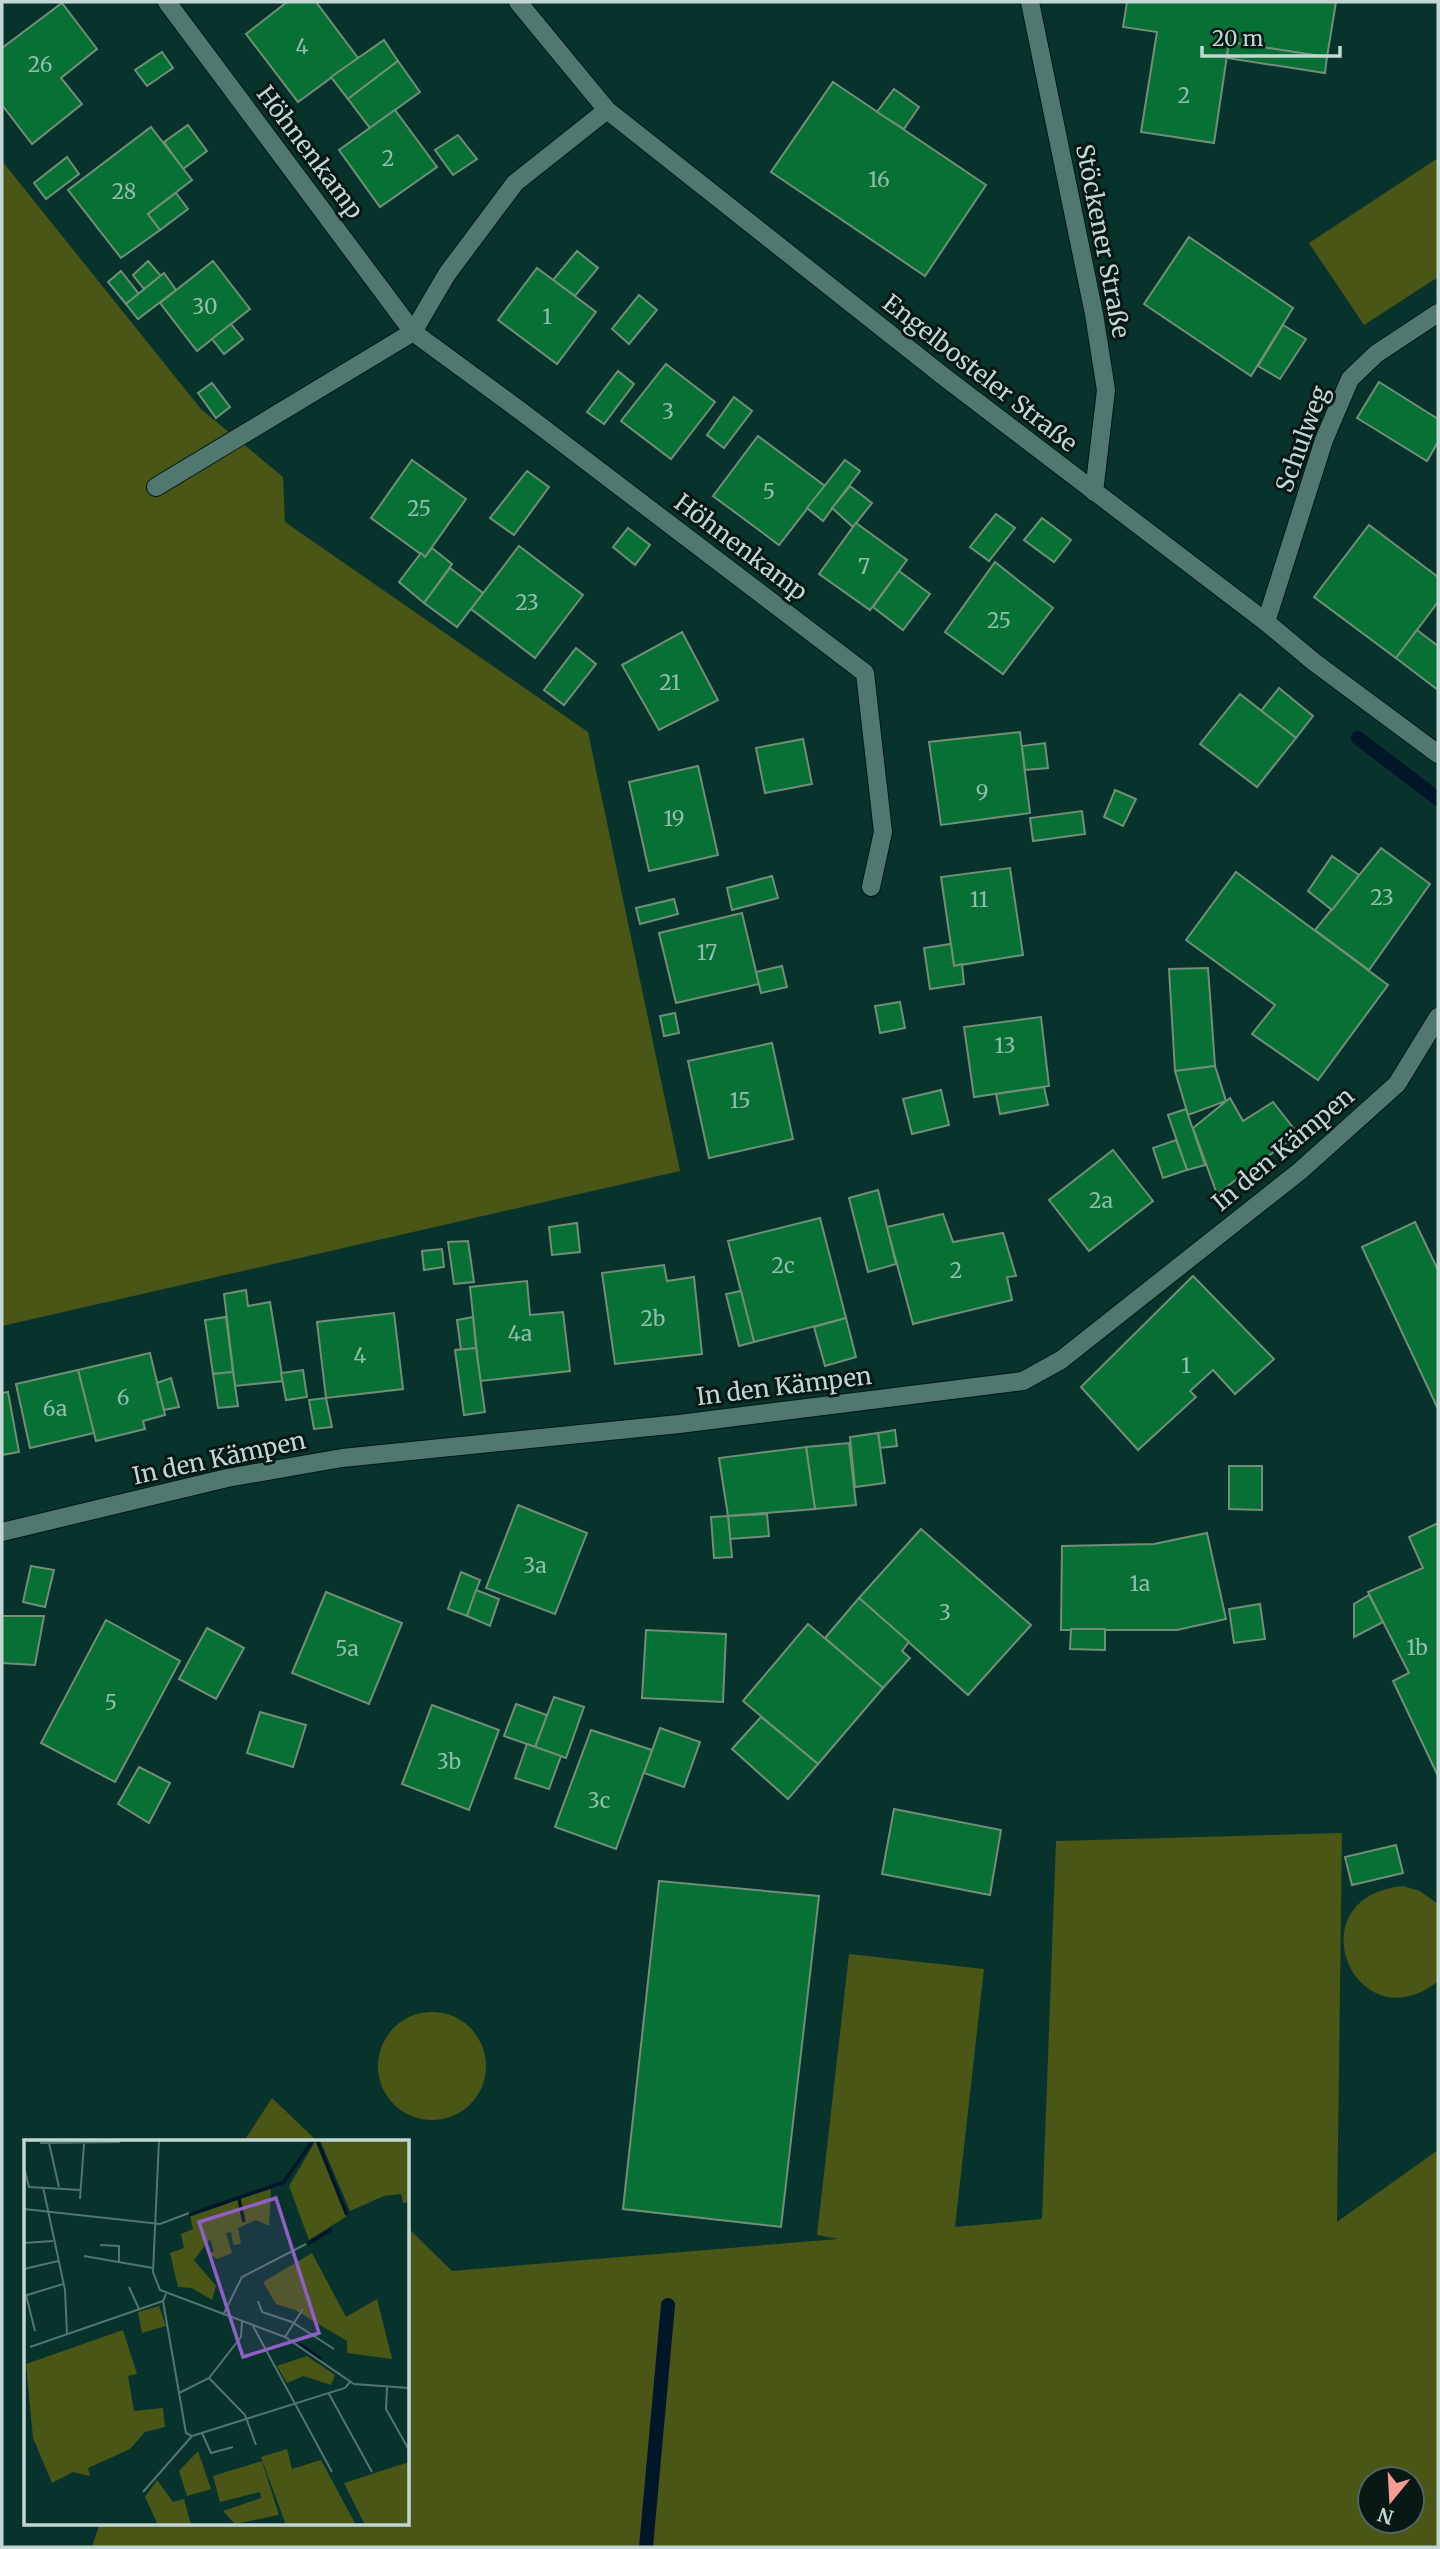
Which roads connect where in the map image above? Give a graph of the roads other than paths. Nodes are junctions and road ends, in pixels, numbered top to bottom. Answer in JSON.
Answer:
{"nodes":[{"id":1,"x":167,"y":2,"type":"edge"},
{"id":2,"x":518,"y":2,"type":"edge"},
{"id":3,"x":1030,"y":2,"type":"edge"},
{"id":4,"x":607,"y":110,"type":"junction"},
{"id":5,"x":1438,"y":313,"type":"edge"},
{"id":6,"x":413,"y":332,"type":"junction"},
{"id":7,"x":156,"y":487,"type":"dead end"},
{"id":8,"x":1094,"y":492,"type":"junction"},
{"id":9,"x":1266,"y":622,"type":"junction"},
{"id":10,"x":1438,"y":754,"type":"edge"},
{"id":11,"x":871,"y":887,"type":"dead end"},
{"id":12,"x":1438,"y":1017,"type":"edge"},
{"id":13,"x":2,"y":1532,"type":"edge"}],
"edges":[{"from":1,"to":6,"type":"street","name":"Höhnenkamp"},
{"from":2,"to":4,"type":"street","name":"Engelbosteler Straße"},
{"from":3,"to":8,"type":"street","name":"Stöckener Straße"},
{"from":4,"to":6,"type":"street"},
{"from":4,"to":8,"type":"street","name":"Engelbosteler Straße"},
{"from":5,"to":9,"type":"street","name":"Schulweg"},
{"from":6,"to":7,"type":"street"},
{"from":6,"to":11,"type":"street","name":"Höhnenkamp"},
{"from":8,"to":9,"type":"street","name":"Engelbosteler Straße"},
{"from":9,"to":10,"type":"street","name":"Engelbosteler Straße"},
{"from":12,"to":13,"type":"street","name":"In den Kämpen"}]}
